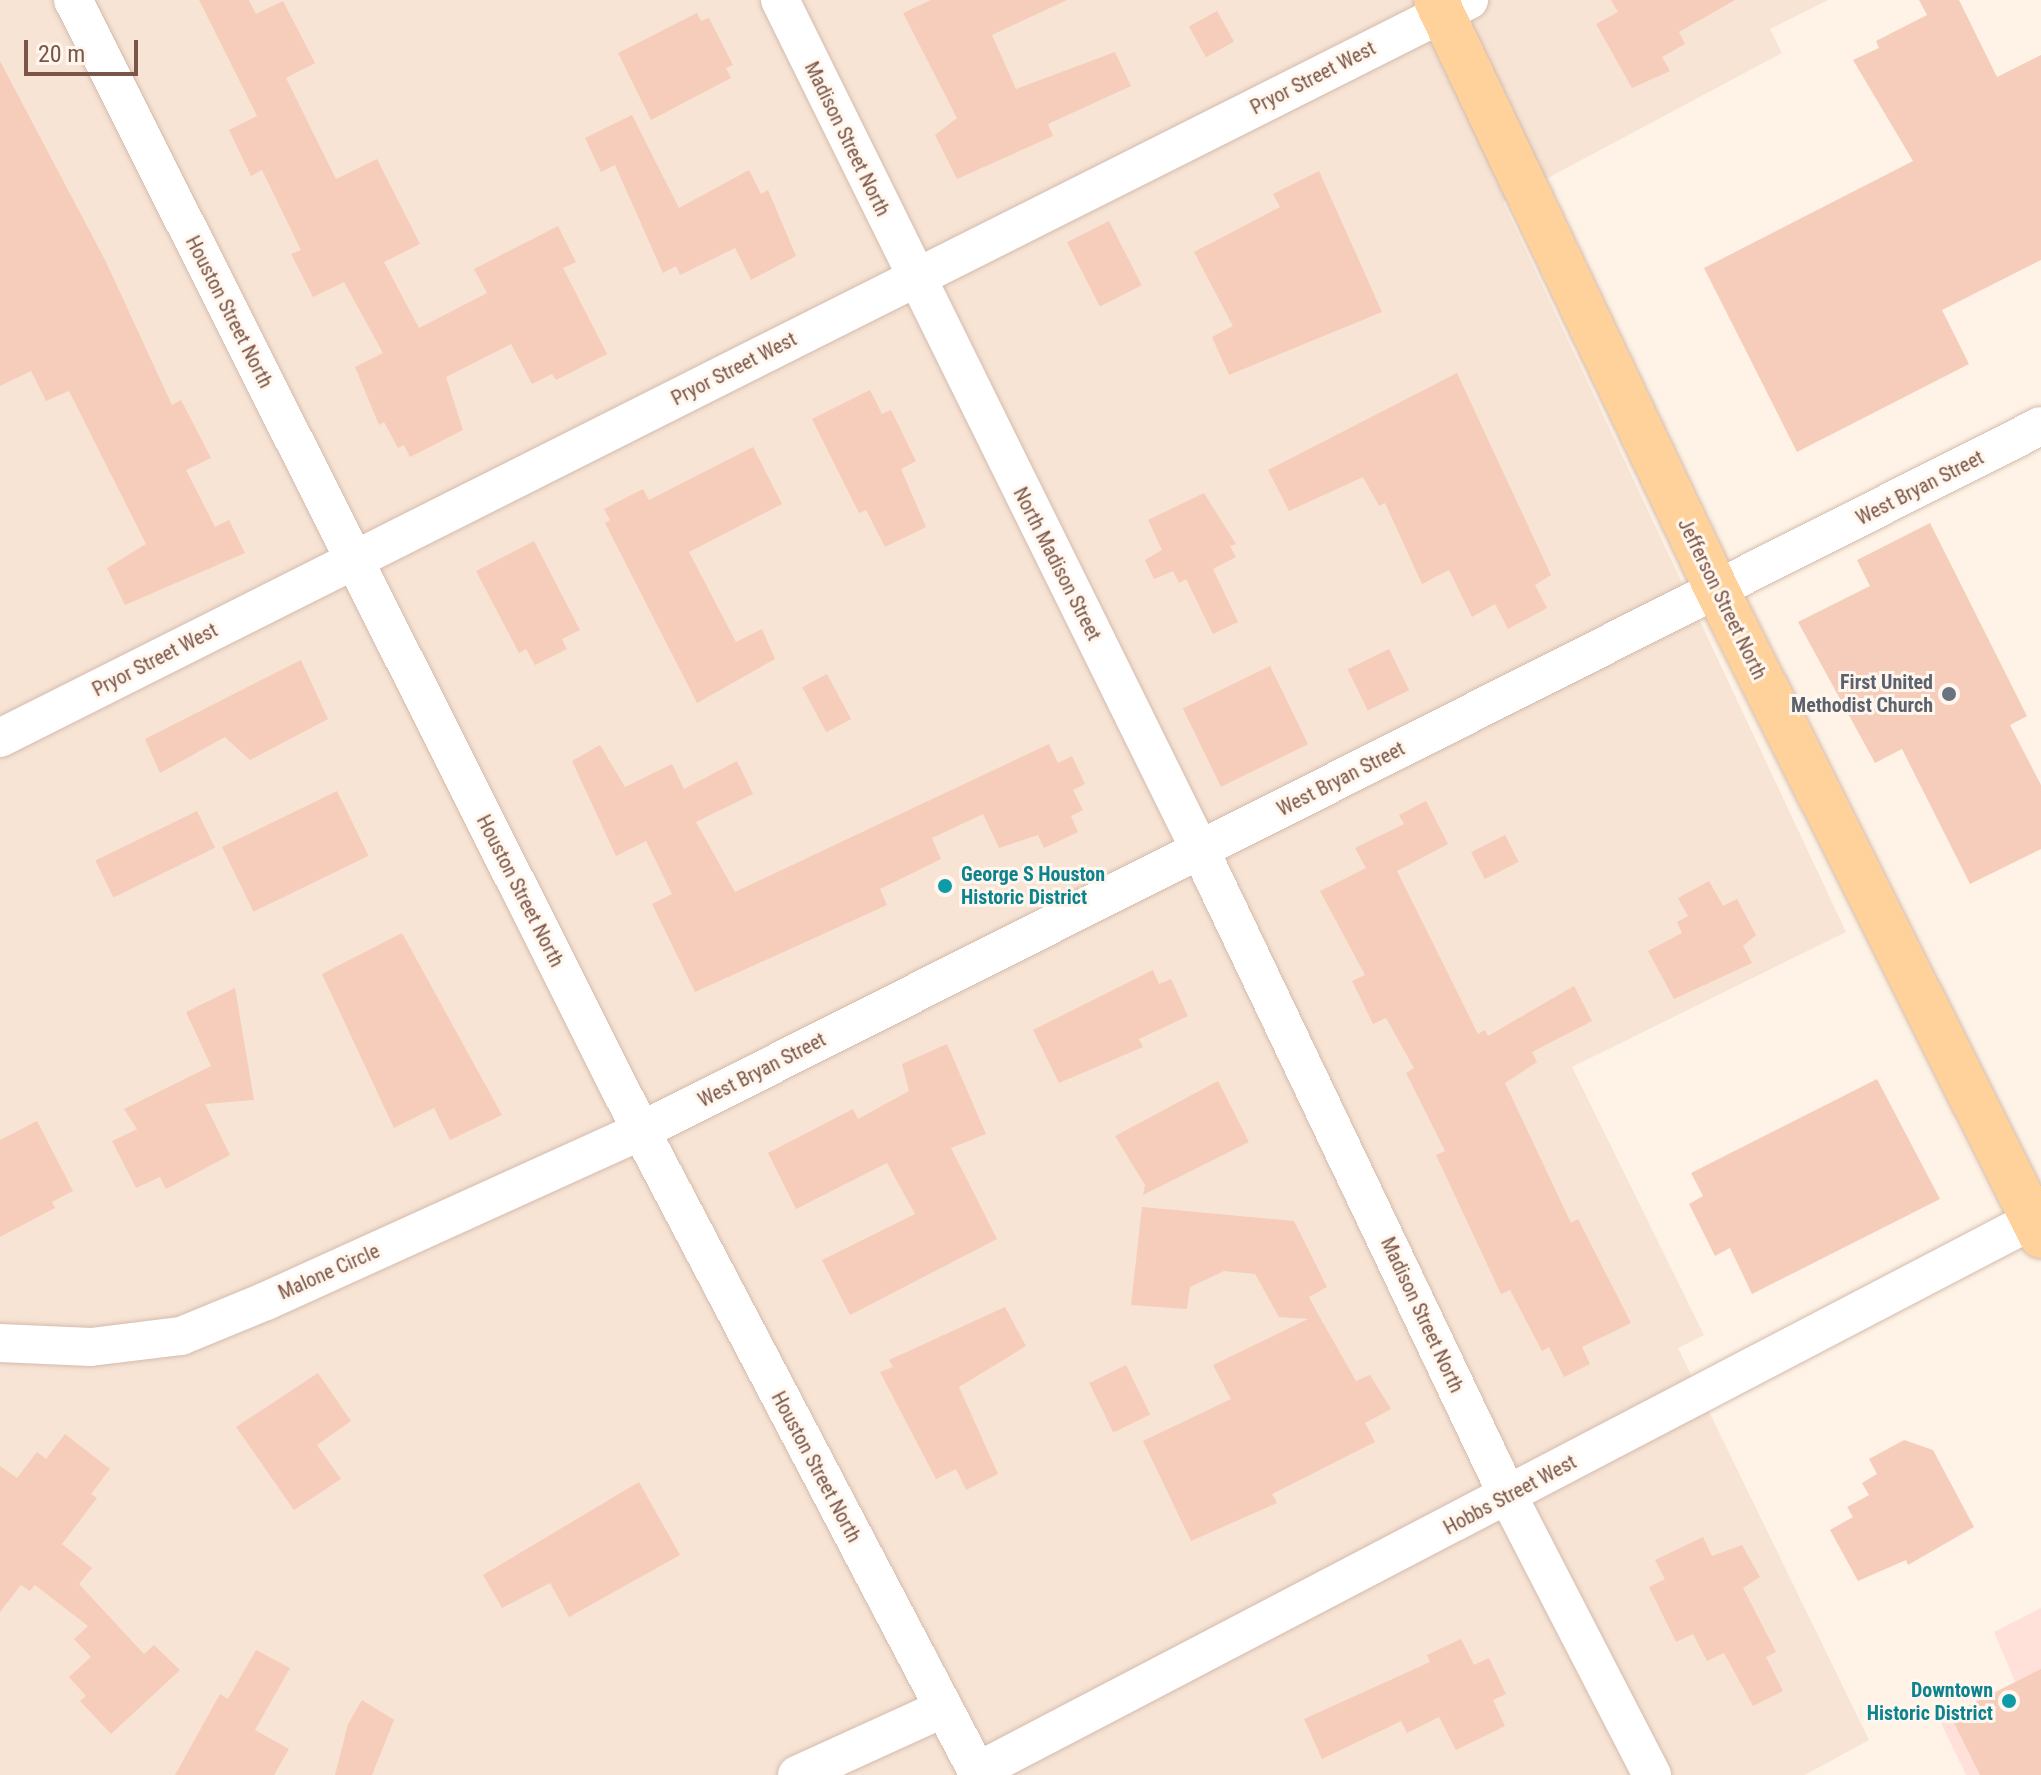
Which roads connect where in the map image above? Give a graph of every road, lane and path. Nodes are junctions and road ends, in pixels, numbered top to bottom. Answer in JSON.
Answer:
{"nodes":[{"id":1,"x":73,"y":0,"type":"edge"},
{"id":2,"x":780,"y":0,"type":"edge"},
{"id":3,"x":1449,"y":4,"type":"edge"},
{"id":4,"x":914,"y":279,"type":"junction"},
{"id":5,"x":2041,"y":426,"type":"edge"},
{"id":6,"x":354,"y":560,"type":"junction"},
{"id":7,"x":1717,"y":590,"type":"junction"},
{"id":8,"x":0,"y":738,"type":"edge"},
{"id":9,"x":1200,"y":850,"type":"junction"},
{"id":10,"x":641,"y":1131,"type":"junction"},
{"id":11,"x":2038,"y":1224,"type":"edge"},
{"id":12,"x":0,"y":1343,"type":"edge"},
{"id":13,"x":1508,"y":1496,"type":"junction"},
{"id":14,"x":942,"y":1709,"type":"junction"},
{"id":15,"x":978,"y":1773,"type":"edge"},
{"id":16,"x":797,"y":1775,"type":"edge"},
{"id":17,"x":1652,"y":1775,"type":"edge"}],
"edges":[{"from":1,"to":6,"type":"street","name":"Houston Street North"},
{"from":2,"to":4,"type":"street","name":"Madison Street North"},
{"from":3,"to":4,"type":"street","name":"Pryor Street West"},
{"from":3,"to":7,"type":"main road","name":"Jefferson Street North"},
{"from":4,"to":6,"type":"street","name":"Pryor Street West"},
{"from":4,"to":9,"type":"street","name":"North Madison Street"},
{"from":5,"to":7,"type":"street","name":"West Bryan Street"},
{"from":6,"to":8,"type":"street","name":"Pryor Street West"},
{"from":6,"to":10,"type":"street","name":"Houston Street North"},
{"from":7,"to":9,"type":"street","name":"West Bryan Street"},
{"from":7,"to":11,"type":"main road","name":"Jefferson Street North"},
{"from":9,"to":10,"type":"street","name":"West Bryan Street"},
{"from":9,"to":13,"type":"street","name":"Madison Street North"},
{"from":10,"to":12,"type":"street","name":"Malone Circle"},
{"from":10,"to":14,"type":"street","name":"Houston Street North"},
{"from":11,"to":13,"type":"street","name":"Hobbs Street West"},
{"from":13,"to":15,"type":"street","name":"Hobbs Street West"},
{"from":13,"to":17,"type":"street","name":"Madison Street North"},
{"from":14,"to":15,"type":"street","name":"Houston Street North"},
{"from":14,"to":16,"type":"street"}]}
